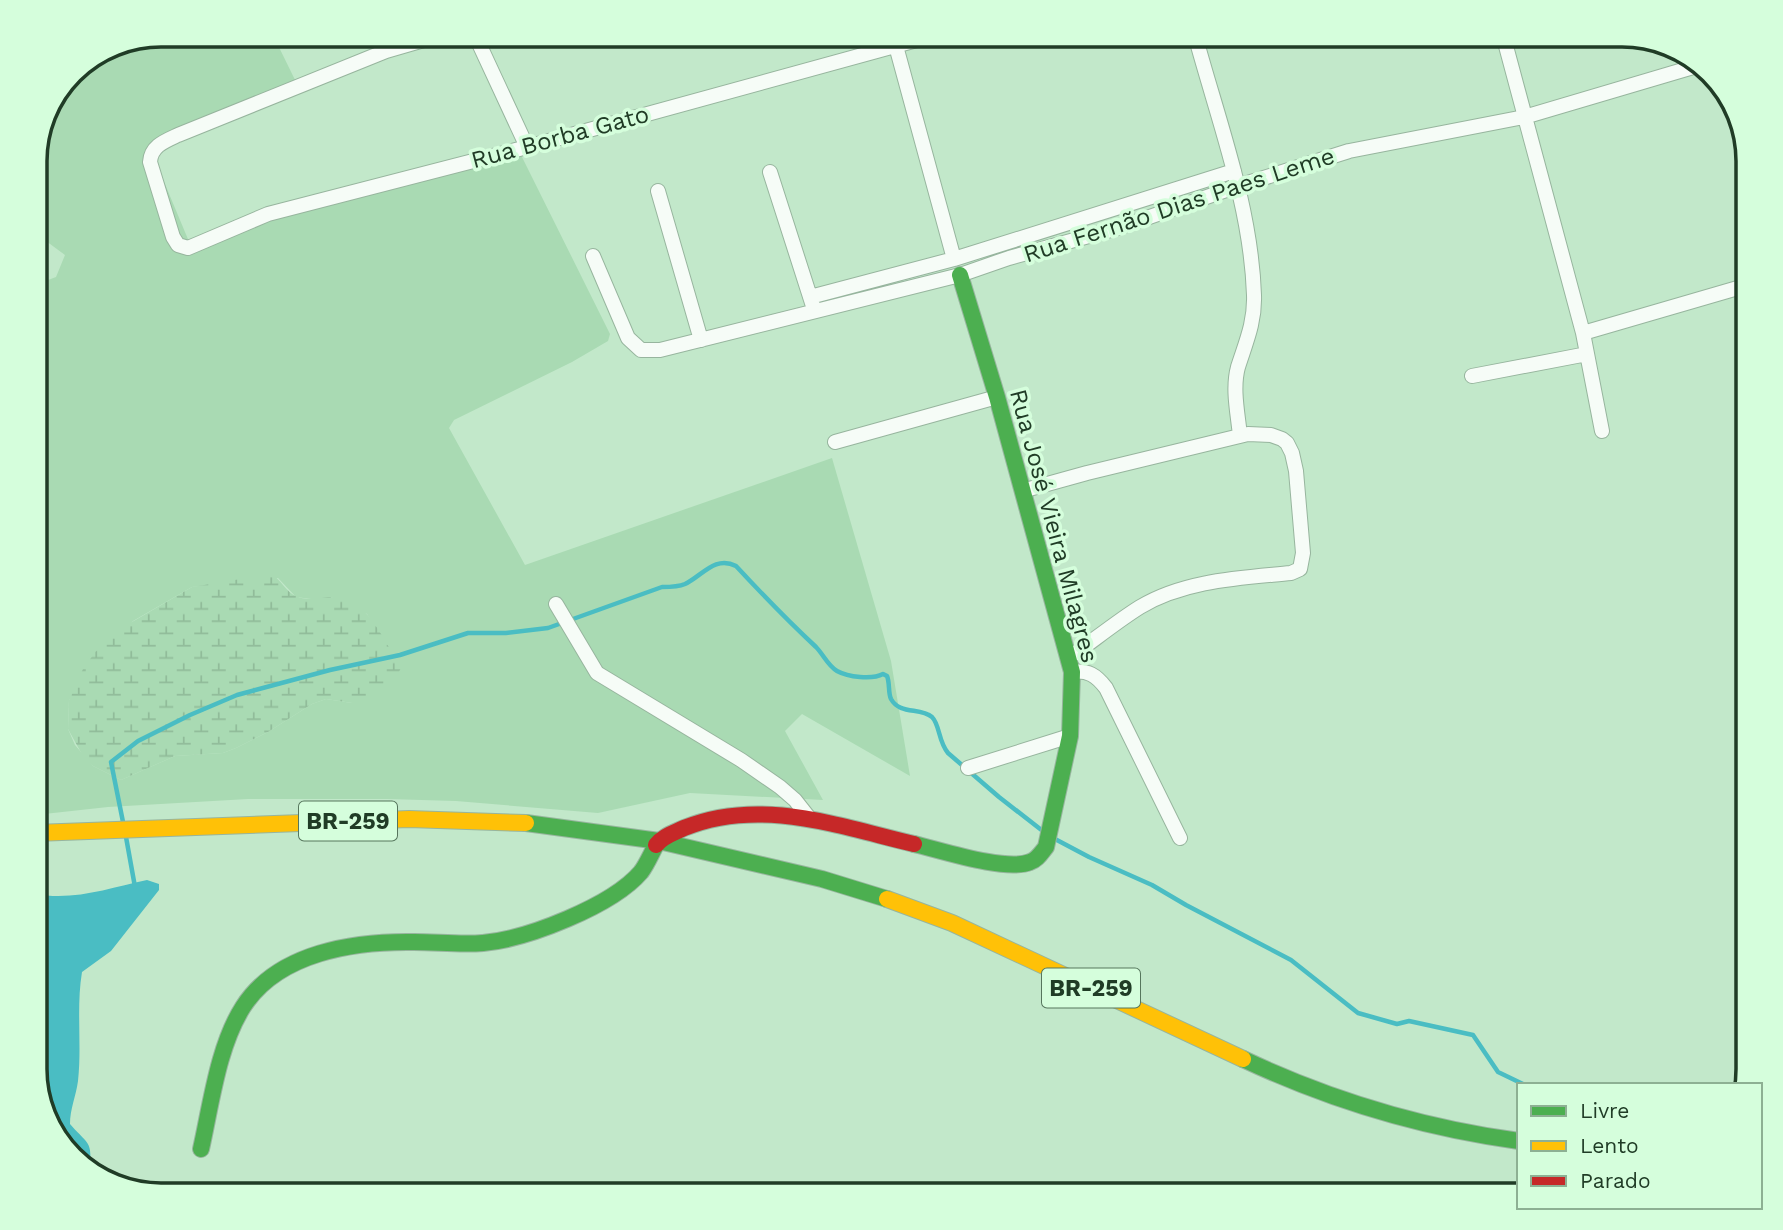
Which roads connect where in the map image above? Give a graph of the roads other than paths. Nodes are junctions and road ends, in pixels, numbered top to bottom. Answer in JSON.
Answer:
{"nodes":[{"id":1,"x":403,"y":47,"type":"edge"},
{"id":2,"x":481,"y":47,"type":"edge"},
{"id":3,"x":873,"y":47,"type":"edge"},
{"id":4,"x":896,"y":47,"type":"edge"},
{"id":5,"x":1198,"y":47,"type":"edge"},
{"id":6,"x":1506,"y":47,"type":"edge"},
{"id":7,"x":1688,"y":68,"type":"edge"},
{"id":8,"x":1524,"y":117,"type":"junction"},
{"id":9,"x":527,"y":147,"type":"junction"},
{"id":10,"x":1234,"y":171,"type":"junction"},
{"id":11,"x":771,"y":172,"type":"dead end"},
{"id":12,"x":1238,"y":186,"type":"junction"},
{"id":13,"x":658,"y":191,"type":"dead end"},
{"id":14,"x":593,"y":256,"type":"dead end"},
{"id":15,"x":954,"y":259,"type":"junction"},
{"id":16,"x":960,"y":275,"type":"junction"},
{"id":17,"x":1736,"y":288,"type":"edge"},
{"id":18,"x":812,"y":303,"type":"junction"},
{"id":19,"x":1583,"y":333,"type":"junction"},
{"id":20,"x":701,"y":340,"type":"junction"},
{"id":21,"x":1587,"y":354,"type":"junction"},
{"id":22,"x":1472,"y":376,"type":"dead end"},
{"id":23,"x":997,"y":397,"type":"junction"},
{"id":24,"x":1602,"y":431,"type":"dead end"},
{"id":25,"x":1240,"y":436,"type":"junction"},
{"id":26,"x":835,"y":442,"type":"dead end"},
{"id":27,"x":1022,"y":491,"type":"junction"},
{"id":28,"x":556,"y":604,"type":"dead end"},
{"id":29,"x":1071,"y":664,"type":"junction"},
{"id":30,"x":1070,"y":736,"type":"junction"},
{"id":31,"x":968,"y":768,"type":"dead end"},
{"id":32,"x":810,"y":819,"type":"junction"},
{"id":33,"x":47,"y":833,"type":"edge"},
{"id":34,"x":1180,"y":838,"type":"dead end"},
{"id":35,"x":659,"y":841,"type":"junction"},
{"id":36,"x":1517,"y":1140,"type":"edge"},
{"id":37,"x":201,"y":1149,"type":"dead end"}],
"edges":[{"from":1,"to":9,"type":"street","name":"Rua Borba Gato"},
{"from":2,"to":9,"type":"street"},
{"from":3,"to":9,"type":"street","name":"Rua Borba Gato"},
{"from":4,"to":15,"type":"street"},
{"from":5,"to":10,"type":"street"},
{"from":6,"to":8,"type":"street"},
{"from":7,"to":8,"type":"street","name":"Rua Fernão Dias Paes Leme"},
{"from":8,"to":12,"type":"street","name":"Rua Fernão Dias Paes Leme"},
{"from":8,"to":19,"type":"street"},
{"from":10,"to":12,"type":"street"},
{"from":10,"to":15,"type":"street"},
{"from":11,"to":18,"type":"street"},
{"from":12,"to":16,"type":"street","name":"Rua Fernão Dias Paes Leme"},
{"from":12,"to":25,"type":"street"},
{"from":13,"to":20,"type":"street"},
{"from":14,"to":20,"type":"street","name":"Rua Fernão Dias Paes Leme"},
{"from":15,"to":18,"type":"street"},
{"from":16,"to":18,"type":"street","name":"Rua Fernão Dias Paes Leme"},
{"from":16,"to":23,"type":"main road","name":"Rua José Vieira Milagres"},
{"from":17,"to":19,"type":"street"},
{"from":18,"to":20,"type":"street","name":"Rua Fernão Dias Paes Leme"},
{"from":19,"to":21,"type":"street"},
{"from":21,"to":22,"type":"street"},
{"from":21,"to":24,"type":"street"},
{"from":23,"to":26,"type":"street"},
{"from":23,"to":27,"type":"main road","name":"Rua José Vieira Milagres"},
{"from":25,"to":27,"type":"street"},
{"from":25,"to":29,"type":"street"},
{"from":27,"to":29,"type":"main road","name":"Rua José Vieira Milagres"},
{"from":28,"to":32,"type":"street"},
{"from":29,"to":30,"type":"main road","name":"Rua José Vieira Milagres"},
{"from":29,"to":34,"type":"street"},
{"from":30,"to":31,"type":"street"},
{"from":30,"to":32,"type":"main road","name":"Rua José Vieira Milagres"},
{"from":32,"to":35,"type":"main road","name":"Rua José Vieira Milagres"},
{"from":33,"to":35,"type":"main road","number":"BR-259"},
{"from":35,"to":36,"type":"main road","number":"BR-259"},
{"from":35,"to":37,"type":"main road"}]}
